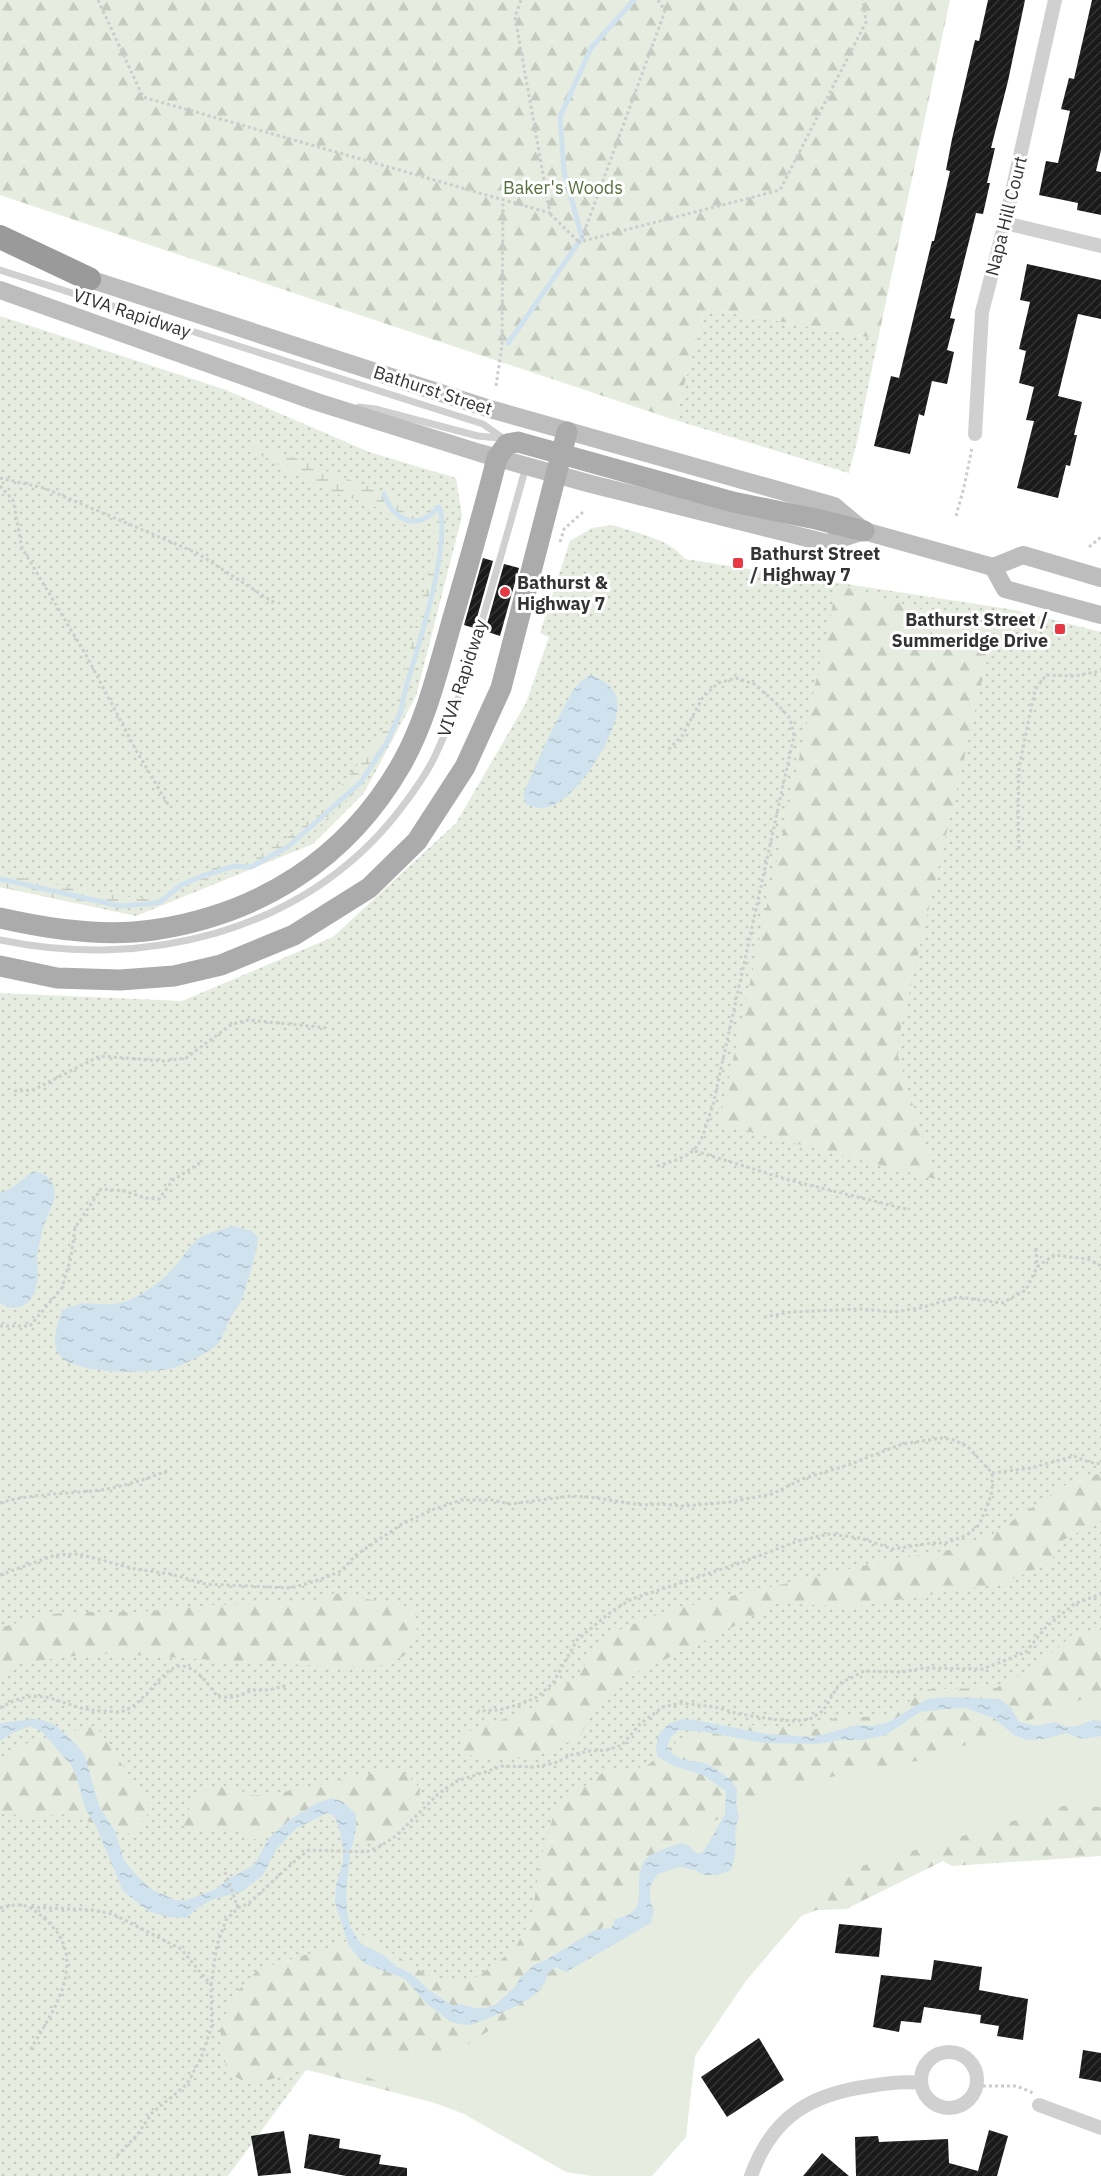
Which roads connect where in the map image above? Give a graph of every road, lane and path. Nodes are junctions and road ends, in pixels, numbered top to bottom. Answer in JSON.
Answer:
{"nodes":[{"id":1,"x":98,"y":0,"type":"edge"},
{"id":2,"x":521,"y":0,"type":"edge"},
{"id":3,"x":658,"y":0,"type":"edge"},
{"id":4,"x":863,"y":0,"type":"edge"},
{"id":5,"x":1055,"y":0,"type":"edge"},
{"id":6,"x":503,"y":200,"type":"junction"},
{"id":7,"x":550,"y":213,"type":"junction"},
{"id":8,"x":1005,"y":224,"type":"junction"},
{"id":9,"x":0,"y":237,"type":"edge"},
{"id":10,"x":579,"y":242,"type":"junction"},
{"id":11,"x":1101,"y":246,"type":"edge"},
{"id":12,"x":0,"y":250,"type":"edge"},
{"id":13,"x":0,"y":270,"type":"edge"},
{"id":14,"x":89,"y":279,"type":"junction"},
{"id":15,"x":0,"y":291,"type":"edge"},
{"id":16,"x":496,"y":386,"type":"dead end"},
{"id":17,"x":567,"y":432,"type":"junction"},
{"id":18,"x":975,"y":434,"type":"joint"},
{"id":19,"x":517,"y":452,"type":"junction"},
{"id":20,"x":562,"y":454,"type":"junction"},
{"id":21,"x":557,"y":475,"type":"junction"},
{"id":22,"x":0,"y":478,"type":"edge"},
{"id":23,"x":0,"y":486,"type":"edge"},
{"id":24,"x":956,"y":516,"type":"dead end"},
{"id":25,"x":864,"y":531,"type":"junction"},
{"id":26,"x":1101,"y":537,"type":"edge"},
{"id":27,"x":1089,"y":547,"type":"dead end"},
{"id":28,"x":993,"y":567,"type":"junction"},
{"id":29,"x":1101,"y":578,"type":"edge"},
{"id":30,"x":276,"y":603,"type":"dead end"},
{"id":31,"x":1101,"y":615,"type":"edge"},
{"id":32,"x":1101,"y":671,"type":"edge"},
{"id":33,"x":667,"y":751,"type":"dead end"},
{"id":34,"x":169,"y":806,"type":"dead end"},
{"id":35,"x":1019,"y":849,"type":"dead end"},
{"id":36,"x":0,"y":918,"type":"edge"},
{"id":37,"x":0,"y":940,"type":"edge"},
{"id":38,"x":0,"y":966,"type":"edge"},
{"id":39,"x":329,"y":1028,"type":"dead end"},
{"id":40,"x":14,"y":1090,"type":"dead end"},
{"id":41,"x":695,"y":1151,"type":"junction"},
{"id":42,"x":203,"y":1161,"type":"dead end"},
{"id":43,"x":657,"y":1166,"type":"dead end"},
{"id":44,"x":906,"y":1209,"type":"dead end"},
{"id":45,"x":1036,"y":1248,"type":"dead end"},
{"id":46,"x":1101,"y":1266,"type":"edge"},
{"id":47,"x":1037,"y":1267,"type":"junction"},
{"id":48,"x":764,"y":1317,"type":"dead end"},
{"id":49,"x":0,"y":1326,"type":"edge"},
{"id":50,"x":1101,"y":1464,"type":"edge"},
{"id":51,"x":169,"y":1470,"type":"dead end"},
{"id":52,"x":992,"y":1473,"type":"junction"},
{"id":53,"x":0,"y":1503,"type":"edge"},
{"id":54,"x":0,"y":1575,"type":"edge"},
{"id":55,"x":1101,"y":1594,"type":"edge"},
{"id":56,"x":288,"y":1686,"type":"dead end"},
{"id":57,"x":0,"y":1708,"type":"edge"},
{"id":58,"x":478,"y":1711,"type":"dead end"},
{"id":59,"x":225,"y":1872,"type":"dead end"},
{"id":60,"x":31,"y":1907,"type":"junction"},
{"id":61,"x":0,"y":1908,"type":"edge"},
{"id":62,"x":238,"y":1908,"type":"junction"},
{"id":63,"x":211,"y":1985,"type":"junction"},
{"id":64,"x":29,"y":2052,"type":"dead end"},
{"id":65,"x":921,"y":2083,"type":"junction"},
{"id":66,"x":976,"y":2086,"type":"junction"},
{"id":67,"x":1039,"y":2105,"type":"joint"},
{"id":68,"x":1101,"y":2128,"type":"edge"},
{"id":69,"x":116,"y":2157,"type":"dead end"},
{"id":70,"x":751,"y":2176,"type":"edge"}],
"edges":[{"from":1,"to":6,"type":"path"},
{"from":2,"to":7,"type":"path"},
{"from":3,"to":10,"type":"path"},
{"from":4,"to":10,"type":"path"},
{"from":5,"to":8,"type":"street","name":"Napa Hill Court"},
{"from":6,"to":7,"type":"path"},
{"from":6,"to":16,"type":"path"},
{"from":7,"to":10,"type":"path"},
{"from":8,"to":11,"type":"street"},
{"from":8,"to":18,"type":"street","name":"Napa Hill Court"},
{"from":9,"to":14,"type":"highway"},
{"from":12,"to":14,"type":"main road","name":"Bathurst Street"},
{"from":13,"to":19,"type":"lane","name":"VIVA Rapidway"},
{"from":14,"to":17,"type":"main road","name":"Bathurst Street"},
{"from":15,"to":19,"type":"main road"},
{"from":17,"to":20,"type":"main road"},
{"from":17,"to":25,"type":"main road","name":"Bathurst Street"},
{"from":18,"to":24,"type":"path"},
{"from":19,"to":20,"type":"main road"},
{"from":19,"to":21,"type":"main road"},
{"from":19,"to":36,"type":"main road"},
{"from":19,"to":37,"type":"lane","name":"VIVA Rapidway"},
{"from":20,"to":21,"type":"main road"},
{"from":20,"to":25,"type":"main road"},
{"from":21,"to":25,"type":"main road"},
{"from":21,"to":38,"type":"main road"},
{"from":22,"to":30,"type":"path"},
{"from":23,"to":34,"type":"path"},
{"from":25,"to":28,"type":"main road","name":"Bathurst Street"},
{"from":26,"to":27,"type":"path"},
{"from":28,"to":29,"type":"main road"},
{"from":28,"to":31,"type":"main road"},
{"from":32,"to":35,"type":"path"},
{"from":33,"to":41,"type":"path"},
{"from":39,"to":40,"type":"path"},
{"from":41,"to":43,"type":"path"},
{"from":41,"to":44,"type":"path"},
{"from":42,"to":49,"type":"path"},
{"from":45,"to":47,"type":"path"},
{"from":46,"to":47,"type":"path"},
{"from":47,"to":48,"type":"path"},
{"from":50,"to":52,"type":"path"},
{"from":51,"to":53,"type":"path"},
{"from":52,"to":54,"type":"path"},
{"from":52,"to":58,"type":"path"},
{"from":55,"to":62,"type":"path"},
{"from":56,"to":57,"type":"path"},
{"from":59,"to":62,"type":"path"},
{"from":60,"to":61,"type":"path"},
{"from":60,"to":63,"type":"path"},
{"from":60,"to":64,"type":"path"},
{"from":62,"to":63,"type":"path"},
{"from":63,"to":69,"type":"path"},
{"from":65,"to":66,"type":"street"},
{"from":65,"to":66,"type":"street"},
{"from":65,"to":70,"type":"street"},
{"from":66,"to":67,"type":"path"},
{"from":67,"to":68,"type":"street"}]}
